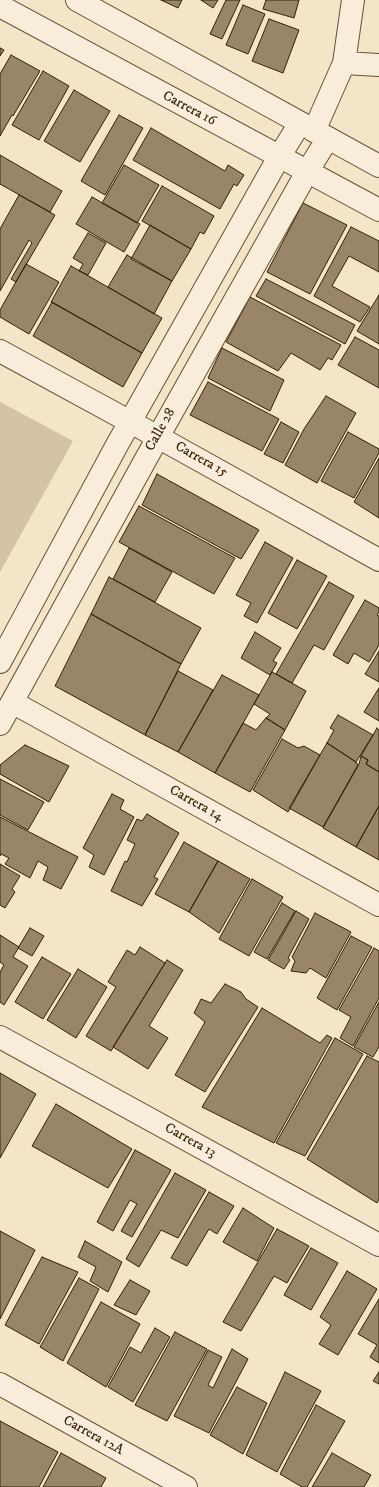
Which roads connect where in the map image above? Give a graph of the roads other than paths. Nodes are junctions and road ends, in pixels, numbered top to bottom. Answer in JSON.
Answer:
{"nodes":[{"id":1,"x":77,"y":0,"type":"edge"},
{"id":2,"x":353,"y":0,"type":"edge"},
{"id":3,"x":0,"y":6,"type":"edge"},
{"id":4,"x":344,"y":62,"type":"junction"},
{"id":5,"x":379,"y":65,"type":"edge"},
{"id":6,"x":314,"y":131,"type":"junction"},
{"id":7,"x":279,"y":157,"type":"junction"},
{"id":8,"x":379,"y":166,"type":"edge"},
{"id":9,"x":307,"y":172,"type":"junction"},
{"id":10,"x":379,"y":210,"type":"edge"},
{"id":11,"x":0,"y":351,"type":"edge"},
{"id":12,"x":130,"y":422,"type":"junction"},
{"id":13,"x":158,"y":437,"type":"junction"},
{"id":14,"x":379,"y":560,"type":"edge"},
{"id":15,"x":0,"y":662,"type":"edge"},
{"id":16,"x":12,"y":702,"type":"junction"},
{"id":17,"x":0,"y":724,"type":"edge"},
{"id":18,"x":379,"y":905,"type":"edge"},
{"id":19,"x":0,"y":1037,"type":"edge"},
{"id":20,"x":379,"y":1245,"type":"edge"},
{"id":21,"x":0,"y":1384,"type":"edge"},
{"id":22,"x":186,"y":1487,"type":"edge"}],
"edges":[{"from":1,"to":6,"type":"street"},
{"from":2,"to":4,"type":"street"},
{"from":3,"to":7,"type":"street","name":"Carrera 16"},
{"from":4,"to":5,"type":"street"},
{"from":4,"to":6,"type":"street"},
{"from":6,"to":7,"type":"street"},
{"from":6,"to":8,"type":"street"},
{"from":6,"to":9,"type":"street","name":"Calle 28"},
{"from":7,"to":9,"type":"street","name":"Carrera 16"},
{"from":7,"to":12,"type":"street"},
{"from":9,"to":10,"type":"street","name":"Carrera 16"},
{"from":9,"to":13,"type":"street","name":"Calle 28"},
{"from":11,"to":12,"type":"street","name":"Carrera 15"},
{"from":12,"to":13,"type":"street","name":"Carrera 15"},
{"from":12,"to":15,"type":"street"},
{"from":13,"to":14,"type":"street","name":"Carrera 15"},
{"from":13,"to":16,"type":"street","name":"Calle 28"},
{"from":16,"to":17,"type":"street","name":"Calle 28"},
{"from":16,"to":18,"type":"street","name":"Carrera 14"},
{"from":19,"to":20,"type":"street","name":"Carrera 13"},
{"from":21,"to":22,"type":"street","name":"Carrera 12A"}]}
